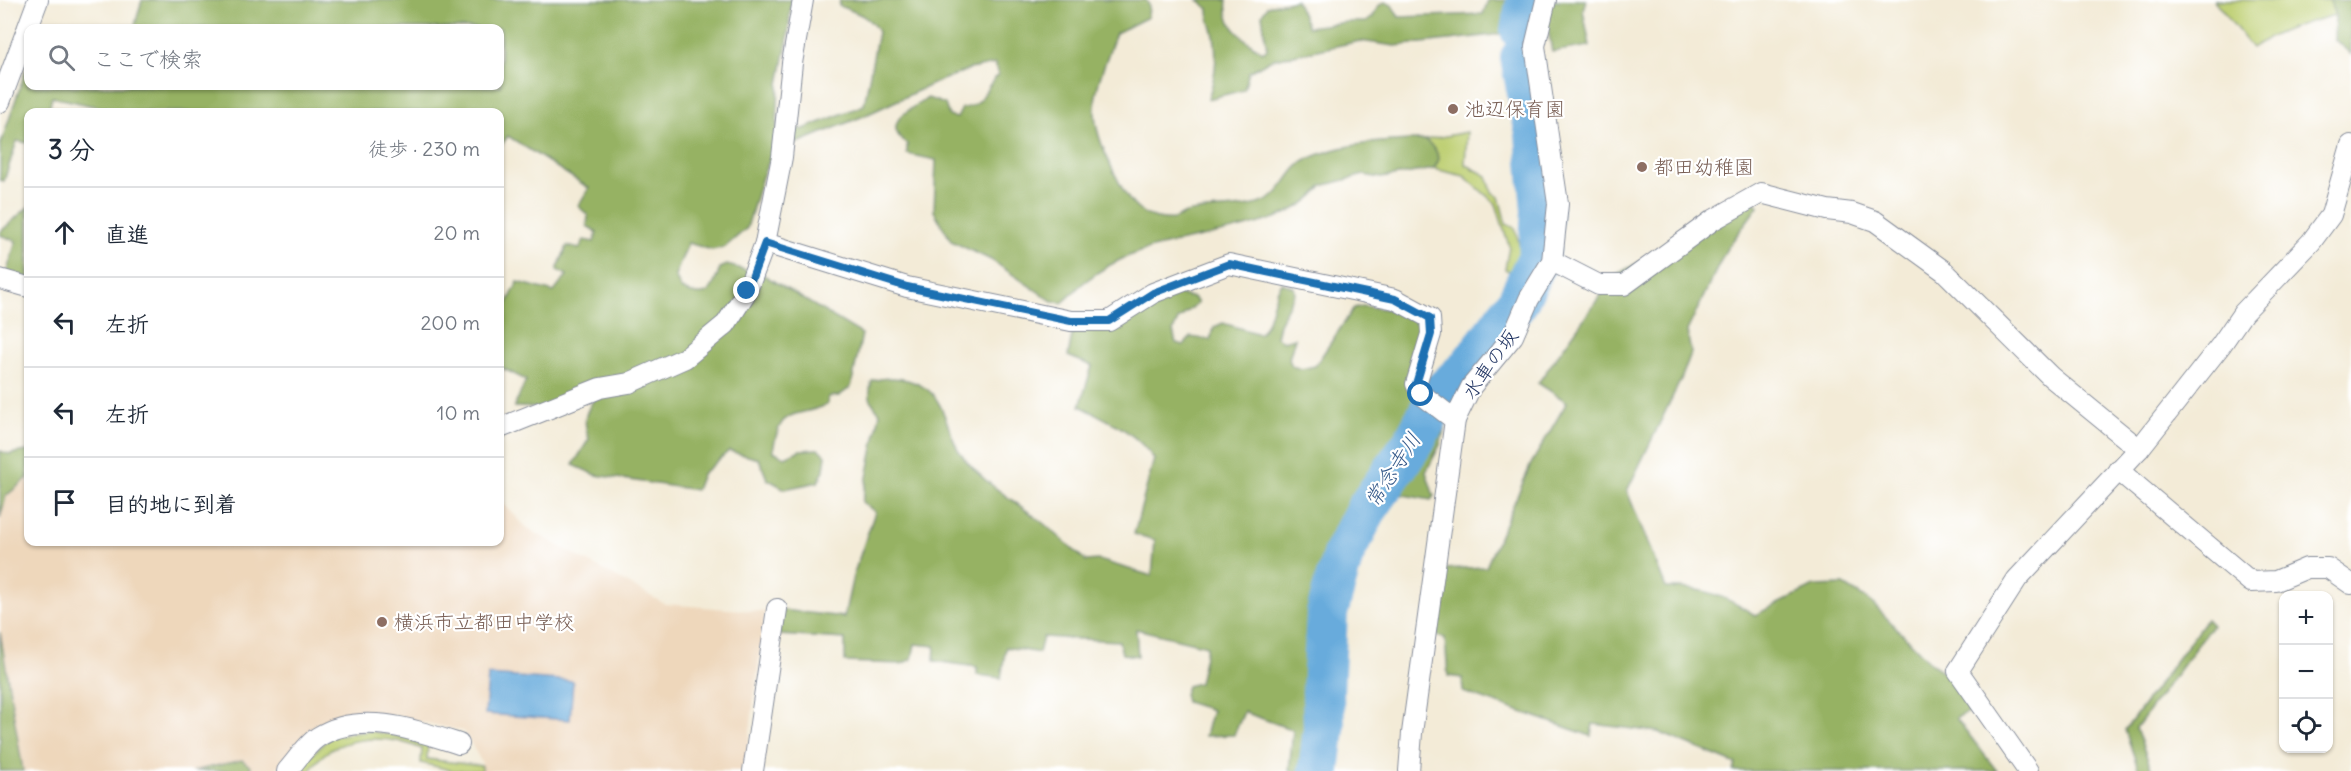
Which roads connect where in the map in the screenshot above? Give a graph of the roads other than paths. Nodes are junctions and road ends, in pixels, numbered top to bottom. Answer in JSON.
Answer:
{"nodes":[{"id":1,"x":38,"y":0,"type":"edge"},
{"id":2,"x":803,"y":0,"type":"edge"},
{"id":3,"x":1546,"y":0,"type":"edge"},
{"id":4,"x":29,"y":24,"type":"edge"},
{"id":5,"x":24,"y":38,"type":"edge"},
{"id":6,"x":0,"y":102,"type":"edge"},
{"id":7,"x":2351,"y":145,"type":"edge"},
{"id":8,"x":765,"y":243,"type":"junction"},
{"id":9,"x":1552,"y":261,"type":"junction"},
{"id":10,"x":0,"y":279,"type":"edge"},
{"id":11,"x":24,"y":286,"type":"edge"},
{"id":12,"x":1455,"y":420,"type":"junction"},
{"id":13,"x":504,"y":426,"type":"edge"},
{"id":14,"x":2139,"y":449,"type":"junction"},
{"id":15,"x":2118,"y":470,"type":"junction"},
{"id":16,"x":2351,"y":584,"type":"edge"},
{"id":17,"x":777,"y":609,"type":"dead end"},
{"id":18,"x":459,"y":744,"type":"dead end"},
{"id":19,"x":287,"y":771,"type":"edge"},
{"id":20,"x":753,"y":771,"type":"edge"},
{"id":21,"x":1409,"y":771,"type":"edge"},
{"id":22,"x":2028,"y":771,"type":"edge"}],
"edges":[{"from":1,"to":4,"type":"street"},
{"from":2,"to":8,"type":"street"},
{"from":3,"to":9,"type":"street","name":"水車の坂"},
{"from":5,"to":6,"type":"street"},
{"from":7,"to":14,"type":"street"},
{"from":8,"to":12,"type":"street"},
{"from":8,"to":13,"type":"street"},
{"from":9,"to":12,"type":"street","name":"水車の坂"},
{"from":9,"to":14,"type":"street"},
{"from":10,"to":11,"type":"street"},
{"from":12,"to":21,"type":"street","name":"水車の坂"},
{"from":14,"to":15,"type":"street"},
{"from":15,"to":16,"type":"street"},
{"from":15,"to":22,"type":"street"},
{"from":17,"to":20,"type":"street"},
{"from":18,"to":19,"type":"street"}]}
